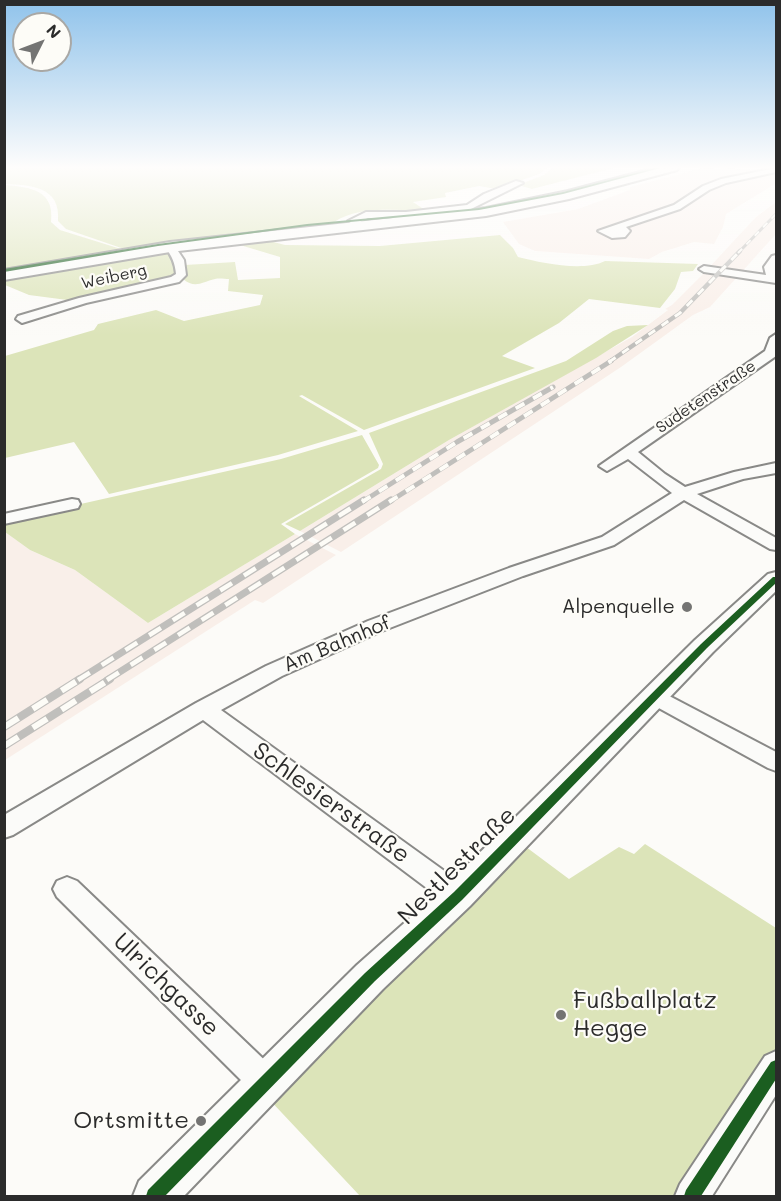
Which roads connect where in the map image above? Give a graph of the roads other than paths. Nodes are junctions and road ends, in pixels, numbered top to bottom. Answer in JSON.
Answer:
{"nodes":[{"id":1,"x":356,"y":223,"type":"edge"},
{"id":2,"x":377,"y":223,"type":"edge"},
{"id":3,"x":628,"y":223,"type":"edge"},
{"id":4,"x":358,"y":225,"type":"junction"},
{"id":5,"x":619,"y":226,"type":"dead end"},
{"id":6,"x":170,"y":247,"type":"junction"},
{"id":7,"x":777,"y":258,"type":"edge"},
{"id":8,"x":704,"y":269,"type":"dead end"},
{"id":9,"x":4,"y":275,"type":"edge"},
{"id":10,"x":775,"y":279,"type":"edge"},
{"id":11,"x":22,"y":319,"type":"dead end"},
{"id":12,"x":777,"y":338,"type":"edge"},
{"id":13,"x":774,"y":354,"type":"edge"},
{"id":14,"x":629,"y":451,"type":"junction"},
{"id":15,"x":607,"y":466,"type":"dead end"},
{"id":16,"x":777,"y":468,"type":"edge"},
{"id":17,"x":684,"y":493,"type":"junction"},
{"id":18,"x":72,"y":504,"type":"dead end"},
{"id":19,"x":4,"y":519,"type":"edge"},
{"id":20,"x":777,"y":545,"type":"edge"},
{"id":21,"x":777,"y":579,"type":"edge"},
{"id":22,"x":654,"y":696,"type":"junction"},
{"id":23,"x":204,"y":709,"type":"junction"},
{"id":24,"x":777,"y":762,"type":"edge"},
{"id":25,"x":4,"y":828,"type":"edge"},
{"id":26,"x":67,"y":889,"type":"dead end"},
{"id":27,"x":458,"y":896,"type":"junction"},
{"id":28,"x":777,"y":1067,"type":"edge"},
{"id":29,"x":265,"y":1082,"type":"junction"},
{"id":30,"x":168,"y":1192,"type":"edge"},
{"id":31,"x":692,"y":1197,"type":"edge"}],
"edges":[{"from":1,"to":4,"type":"street"},
{"from":2,"to":4,"type":"main road"},
{"from":3,"to":5,"type":"street"},
{"from":4,"to":6,"type":"main road"},
{"from":6,"to":9,"type":"main road"},
{"from":6,"to":11,"type":"street","name":"Weiberg"},
{"from":7,"to":10,"type":"street"},
{"from":8,"to":10,"type":"street"},
{"from":12,"to":13,"type":"street","name":"Sudetenstraße"},
{"from":13,"to":14,"type":"street","name":"Sudetenstraße"},
{"from":14,"to":15,"type":"street","name":"Sudetenstraße"},
{"from":14,"to":17,"type":"street"},
{"from":16,"to":17,"type":"street","name":"Am Bahnhof"},
{"from":17,"to":20,"type":"street"},
{"from":17,"to":23,"type":"street","name":"Am Bahnhof"},
{"from":18,"to":19,"type":"street"},
{"from":21,"to":22,"type":"street","name":"Nestlestraße"},
{"from":22,"to":24,"type":"street"},
{"from":22,"to":27,"type":"street","name":"Nestlestraße"},
{"from":23,"to":25,"type":"street","name":"Am Bahnhof"},
{"from":23,"to":27,"type":"street","name":"Schlesierstraße"},
{"from":26,"to":29,"type":"street","name":"Ulrichgasse"},
{"from":27,"to":29,"type":"street","name":"Nestlestraße"},
{"from":28,"to":31,"type":"street"},
{"from":29,"to":30,"type":"street","name":"Nestlestraße"}]}
